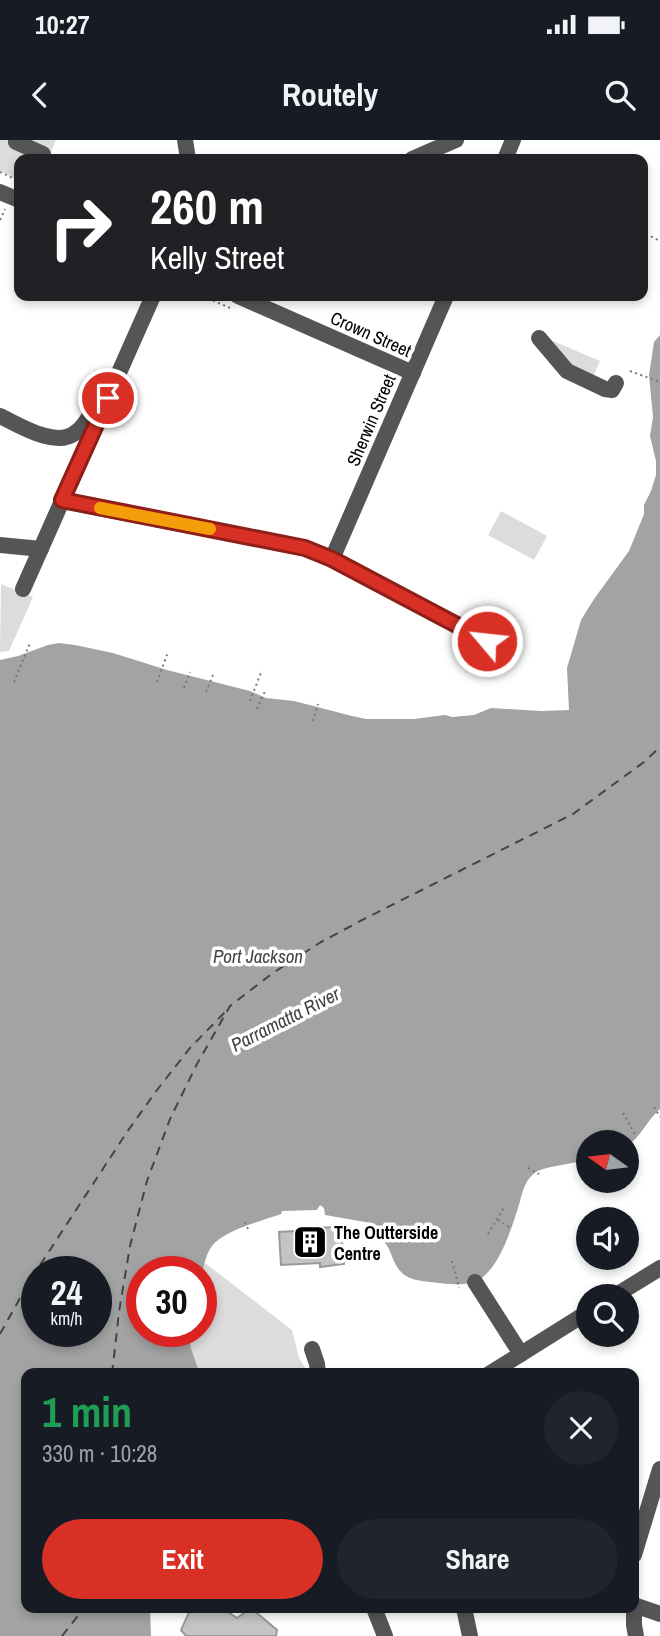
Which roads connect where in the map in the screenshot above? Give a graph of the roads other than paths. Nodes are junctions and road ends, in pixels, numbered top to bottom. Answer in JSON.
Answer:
{"nodes":[{"id":1,"x":16,"y":140,"type":"edge"},
{"id":2,"x":456,"y":140,"type":"edge"},
{"id":3,"x":44,"y":151,"type":"edge"},
{"id":4,"x":424,"y":154,"type":"edge"},
{"id":5,"x":0,"y":192,"type":"edge"},
{"id":6,"x":13,"y":204,"type":"edge"},
{"id":7,"x":151,"y":301,"type":"edge"},
{"id":8,"x":249,"y":301,"type":"edge"},
{"id":9,"x":444,"y":301,"type":"edge"},
{"id":10,"x":539,"y":338,"type":"dead end"},
{"id":11,"x":119,"y":373,"type":"junction"},
{"id":12,"x":412,"y":373,"type":"junction"},
{"id":13,"x":616,"y":383,"type":"dead end"},
{"id":14,"x":0,"y":416,"type":"edge"},
{"id":15,"x":62,"y":500,"type":"junction"},
{"id":16,"x":0,"y":545,"type":"edge"},
{"id":17,"x":41,"y":549,"type":"junction"},
{"id":18,"x":332,"y":559,"type":"junction"},
{"id":19,"x":23,"y":589,"type":"dead end"},
{"id":20,"x":487,"y":641,"type":"dead end"},
{"id":21,"x":660,"y":1268,"type":"edge"},
{"id":22,"x":634,"y":1284,"type":"edge"},
{"id":23,"x":467,"y":1285,"type":"road end"},
{"id":24,"x":576,"y":1320,"type":"edge"},
{"id":25,"x":312,"y":1349,"type":"dead end"},
{"id":26,"x":521,"y":1354,"type":"junction"},
{"id":27,"x":317,"y":1368,"type":"edge"},
{"id":28,"x":499,"y":1368,"type":"edge"},
{"id":29,"x":660,"y":1469,"type":"edge"},
{"id":30,"x":639,"y":1538,"type":"edge"},
{"id":31,"x":639,"y":1607,"type":"edge"},
{"id":32,"x":376,"y":1613,"type":"edge"},
{"id":33,"x":465,"y":1613,"type":"edge"},
{"id":34,"x":634,"y":1613,"type":"edge"},
{"id":35,"x":660,"y":1614,"type":"edge"},
{"id":36,"x":385,"y":1636,"type":"edge"},
{"id":37,"x":470,"y":1636,"type":"edge"},
{"id":38,"x":636,"y":1636,"type":"edge"}],
"edges":[{"from":1,"to":3,"type":"street"},
{"from":2,"to":4,"type":"street"},
{"from":5,"to":6,"type":"street"},
{"from":7,"to":11,"type":"street"},
{"from":8,"to":12,"type":"street","name":"Crown Street"},
{"from":9,"to":12,"type":"street","name":"Sherwin Street"},
{"from":10,"to":13,"type":"street"},
{"from":11,"to":14,"type":"street"},
{"from":11,"to":15,"type":"street"},
{"from":12,"to":18,"type":"street","name":"Sherwin Street"},
{"from":15,"to":17,"type":"street"},
{"from":15,"to":18,"type":"street"},
{"from":16,"to":17,"type":"street"},
{"from":17,"to":19,"type":"street"},
{"from":18,"to":20,"type":"street"},
{"from":21,"to":22,"type":"street"},
{"from":23,"to":26,"type":"street"},
{"from":24,"to":26,"type":"street"},
{"from":25,"to":27,"type":"street"},
{"from":26,"to":28,"type":"street"},
{"from":29,"to":30,"type":"street"},
{"from":31,"to":35,"type":"street"},
{"from":32,"to":36,"type":"street"},
{"from":33,"to":37,"type":"street"},
{"from":34,"to":38,"type":"street"}]}
